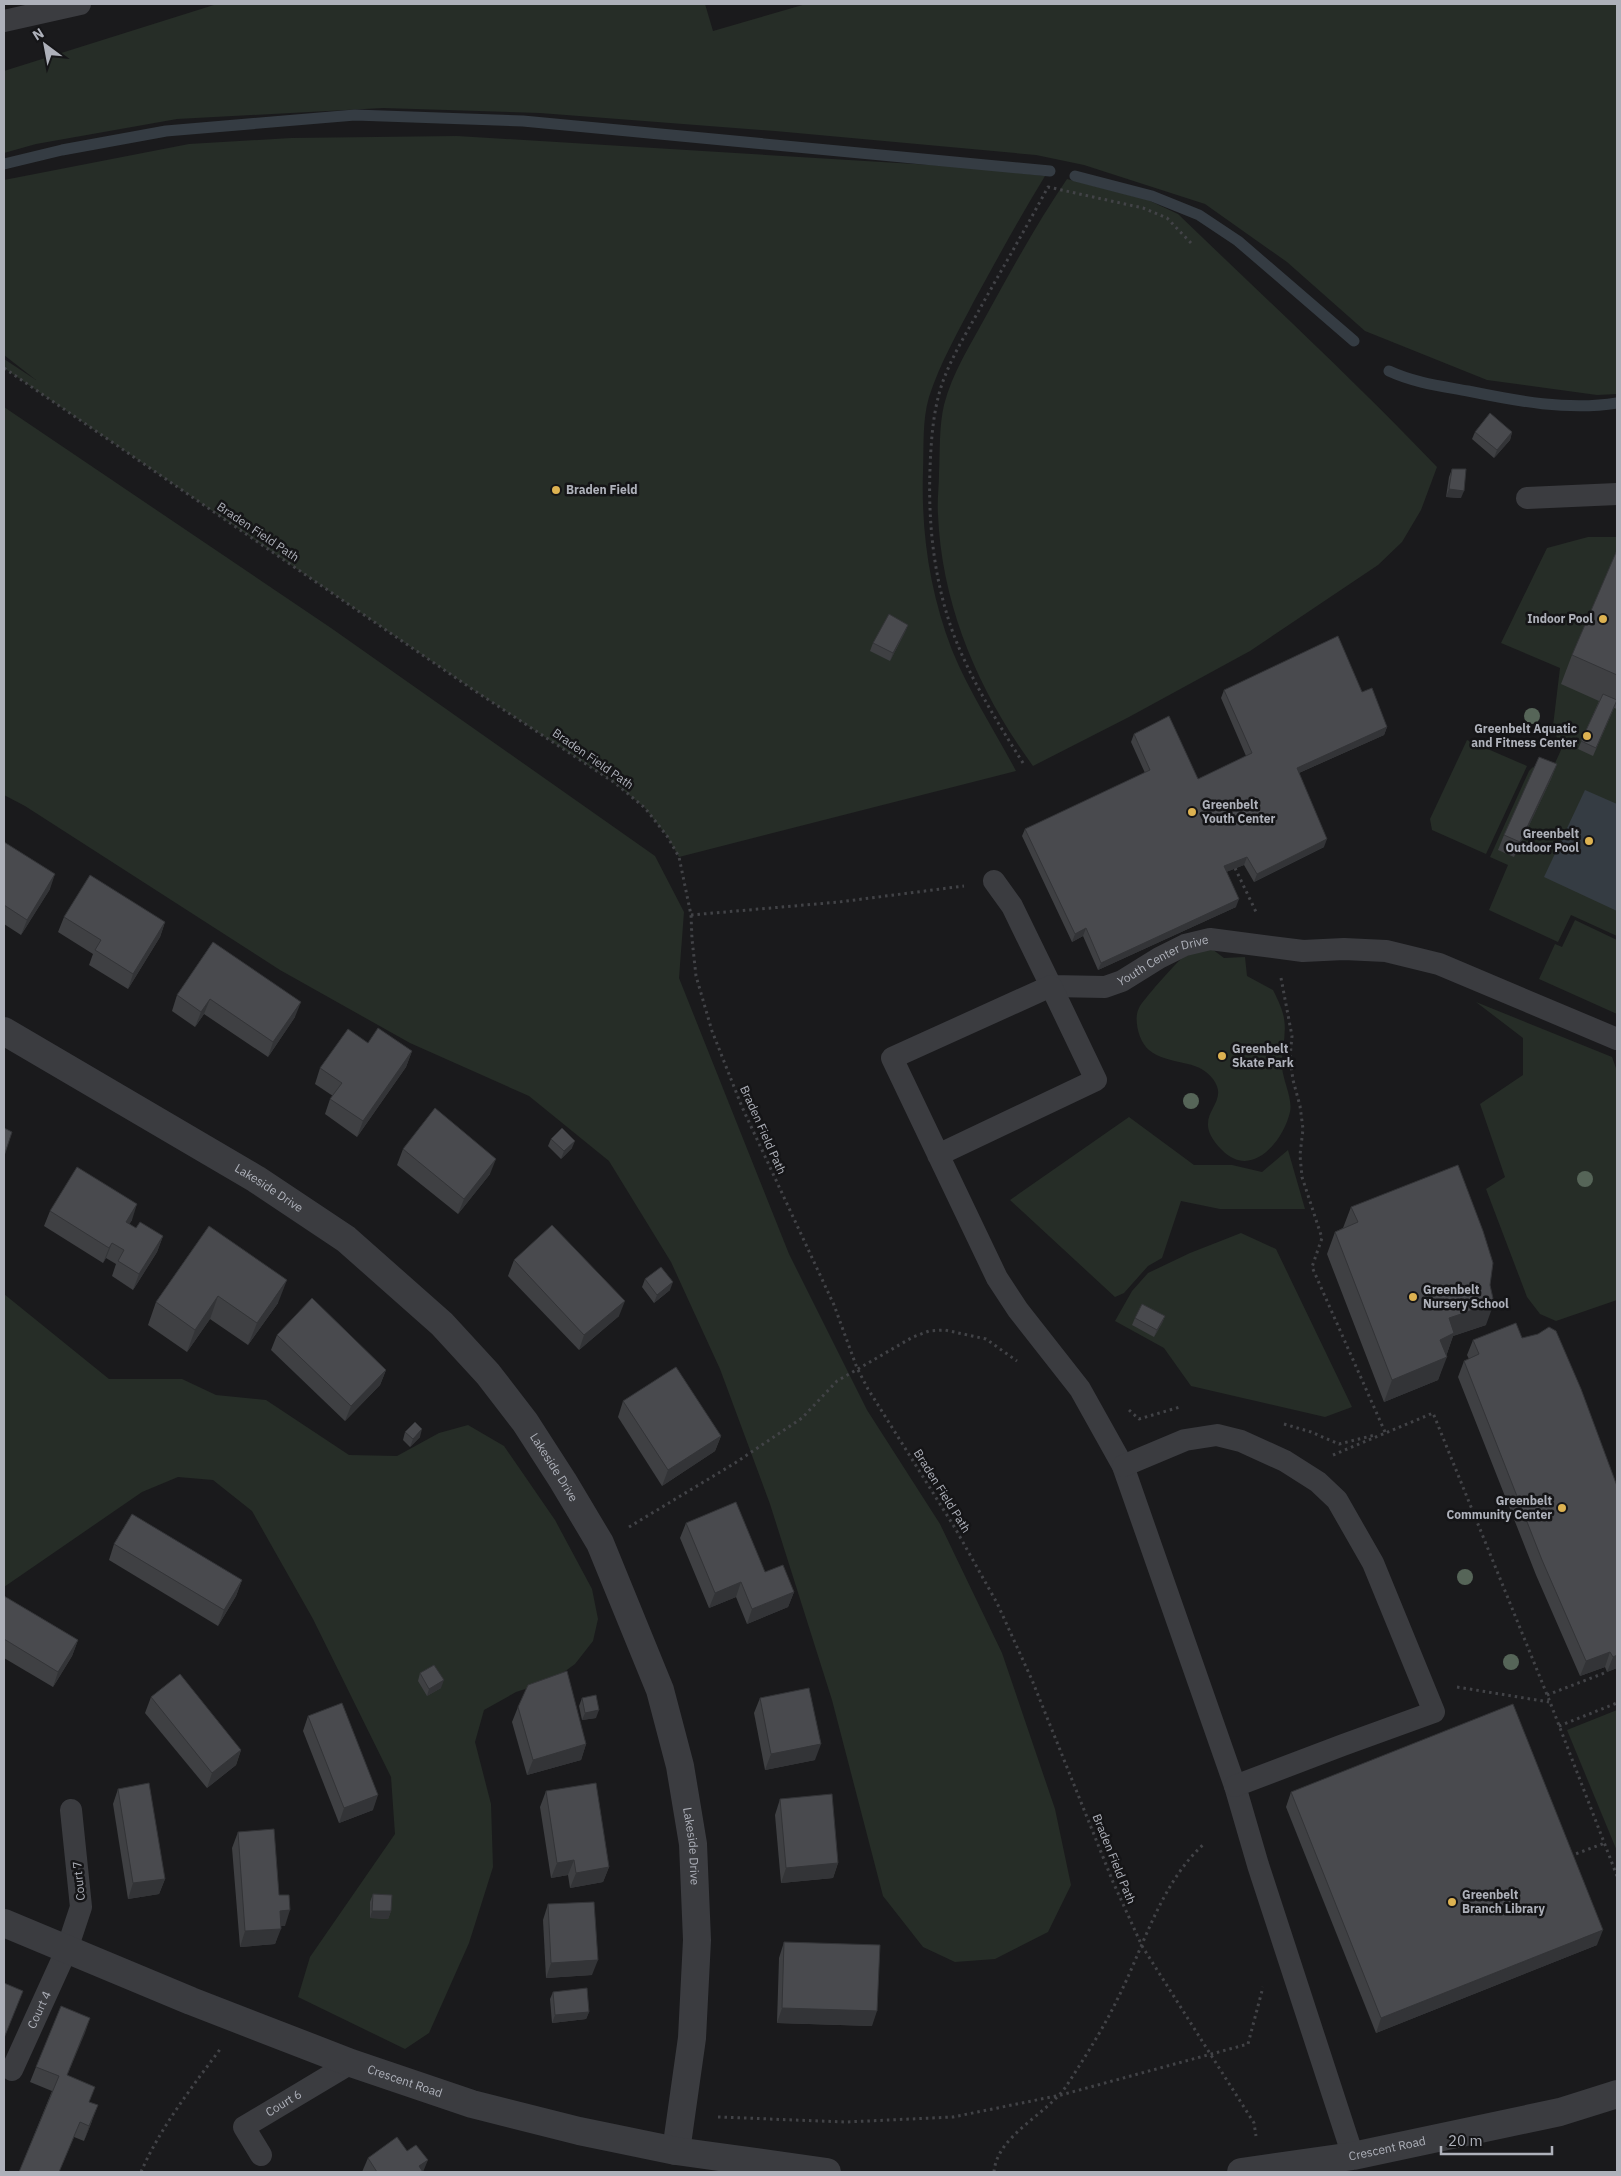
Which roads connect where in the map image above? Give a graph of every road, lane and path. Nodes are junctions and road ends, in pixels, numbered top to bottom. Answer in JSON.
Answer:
{"nodes":[{"id":1,"x":80,"y":4,"type":"edge"},
{"id":2,"x":4,"y":21,"type":"edge"},
{"id":3,"x":1191,"y":243,"type":"dead end"},
{"id":4,"x":4,"y":368,"type":"edge"},
{"id":5,"x":1617,"y":494,"type":"edge"},
{"id":6,"x":1527,"y":498,"type":"dead end"},
{"id":7,"x":1023,"y":763,"type":"dead end"},
{"id":8,"x":1235,"y":868,"type":"edge"},
{"id":9,"x":994,"y":881,"type":"joint"},
{"id":10,"x":692,"y":916,"type":"junction"},
{"id":11,"x":1274,"y":948,"type":"junction"},
{"id":12,"x":1051,"y":986,"type":"junction"},
{"id":13,"x":4,"y":1030,"type":"edge"},
{"id":14,"x":1617,"y":1039,"type":"edge"},
{"id":15,"x":938,"y":1155,"type":"junction"},
{"id":16,"x":1024,"y":1367,"type":"dead end"},
{"id":17,"x":857,"y":1368,"type":"junction"},
{"id":18,"x":1385,"y":1432,"type":"junction"},
{"id":19,"x":1123,"y":1466,"type":"junction"},
{"id":20,"x":1300,"y":1469,"type":"junction"},
{"id":21,"x":600,"y":1543,"type":"junction"},
{"id":22,"x":1607,"y":1672,"type":"edge"},
{"id":23,"x":1472,"y":1690,"type":"dead end"},
{"id":24,"x":1547,"y":1695,"type":"junction"},
{"id":25,"x":1550,"y":1702,"type":"junction"},
{"id":26,"x":1617,"y":1703,"type":"edge"},
{"id":27,"x":1559,"y":1726,"type":"junction"},
{"id":28,"x":1235,"y":1786,"type":"junction"},
{"id":29,"x":71,"y":1810,"type":"dead end"},
{"id":30,"x":1205,"y":1843,"type":"dead end"},
{"id":31,"x":1604,"y":1843,"type":"junction"},
{"id":32,"x":1563,"y":1859,"type":"edge"},
{"id":33,"x":1617,"y":1876,"type":"edge"},
{"id":34,"x":4,"y":1922,"type":"edge"},
{"id":35,"x":1142,"y":1946,"type":"junction"},
{"id":36,"x":67,"y":1949,"type":"junction"},
{"id":37,"x":1263,"y":1987,"type":"dead end"},
{"id":38,"x":221,"y":2048,"type":"dead end"},
{"id":39,"x":1209,"y":2054,"type":"junction"},
{"id":40,"x":351,"y":2063,"type":"junction"},
{"id":41,"x":12,"y":2070,"type":"dead end"},
{"id":42,"x":1617,"y":2094,"type":"edge"},
{"id":43,"x":1061,"y":2095,"type":"junction"},
{"id":44,"x":718,"y":2117,"type":"dead end"},
{"id":45,"x":1257,"y":2139,"type":"dead end"},
{"id":46,"x":676,"y":2151,"type":"junction"},
{"id":47,"x":261,"y":2155,"type":"dead end"},
{"id":48,"x":1353,"y":2156,"type":"junction"},
{"id":49,"x":141,"y":2172,"type":"edge"},
{"id":50,"x":827,"y":2172,"type":"edge"},
{"id":51,"x":994,"y":2172,"type":"edge"},
{"id":52,"x":1241,"y":2172,"type":"edge"}],
"edges":[{"from":1,"to":2,"type":"lane"},
{"from":3,"to":7,"type":"path"},
{"from":4,"to":10,"type":"path","name":"Braden Field Path"},
{"from":5,"to":6,"type":"lane"},
{"from":8,"to":11,"type":"path"},
{"from":9,"to":10,"type":"path"},
{"from":9,"to":12,"type":"lane"},
{"from":10,"to":17,"type":"path","name":"Braden Field Path"},
{"from":11,"to":12,"type":"lane","name":"Youth Center Drive"},
{"from":11,"to":14,"type":"lane","name":"Youth Center Drive"},
{"from":11,"to":18,"type":"path"},
{"from":12,"to":15,"type":"lane"},
{"from":12,"to":15,"type":"lane"},
{"from":13,"to":21,"type":"street","name":"Lakeside Drive"},
{"from":15,"to":19,"type":"lane"},
{"from":16,"to":17,"type":"path"},
{"from":17,"to":21,"type":"path"},
{"from":17,"to":35,"type":"path","name":"Braden Field Path"},
{"from":18,"to":20,"type":"path"},
{"from":18,"to":24,"type":"path"},
{"from":19,"to":20,"type":"lane"},
{"from":19,"to":28,"type":"lane"},
{"from":20,"to":28,"type":"lane"},
{"from":21,"to":46,"type":"street","name":"Lakeside Drive"},
{"from":22,"to":24,"type":"path"},
{"from":23,"to":25,"type":"path"},
{"from":24,"to":25,"type":"path"},
{"from":25,"to":27,"type":"path"},
{"from":26,"to":27,"type":"path"},
{"from":27,"to":31,"type":"path"},
{"from":28,"to":48,"type":"lane"},
{"from":29,"to":36,"type":"lane","name":"Court 7"},
{"from":30,"to":35,"type":"path"},
{"from":31,"to":32,"type":"path"},
{"from":31,"to":33,"type":"path"},
{"from":34,"to":36,"type":"street","name":"Crescent Road"},
{"from":35,"to":39,"type":"path","name":"Braden Field Path"},
{"from":35,"to":43,"type":"path"},
{"from":36,"to":40,"type":"street","name":"Crescent Road"},
{"from":36,"to":41,"type":"lane","name":"Court 4"},
{"from":37,"to":39,"type":"path"},
{"from":38,"to":49,"type":"path"},
{"from":39,"to":43,"type":"path"},
{"from":39,"to":45,"type":"path","name":"Braden Field Path"},
{"from":40,"to":46,"type":"street","name":"Crescent Road"},
{"from":40,"to":47,"type":"lane","name":"Court 6"},
{"from":42,"to":48,"type":"street","name":"Crescent Road"},
{"from":43,"to":44,"type":"path"},
{"from":43,"to":51,"type":"path"},
{"from":46,"to":50,"type":"street","name":"Crescent Road"},
{"from":48,"to":52,"type":"street","name":"Crescent Road"}]}
